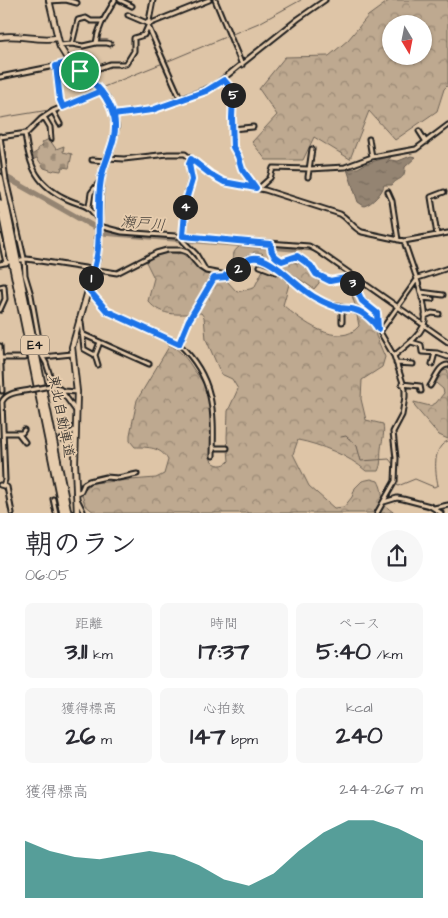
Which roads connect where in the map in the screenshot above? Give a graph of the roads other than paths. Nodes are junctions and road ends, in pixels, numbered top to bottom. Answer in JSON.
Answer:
{"nodes":[{"id":1,"x":49,"y":0,"type":"edge"},
{"id":2,"x":115,"y":0,"type":"edge"},
{"id":3,"x":120,"y":0,"type":"edge"},
{"id":4,"x":153,"y":0,"type":"edge"},
{"id":5,"x":209,"y":0,"type":"edge"},
{"id":6,"x":215,"y":0,"type":"edge"},
{"id":7,"x":316,"y":0,"type":"edge"},
{"id":8,"x":325,"y":0,"type":"edge"},
{"id":9,"x":77,"y":3,"type":"dead end"},
{"id":10,"x":318,"y":5,"type":"junction"},
{"id":11,"x":132,"y":6,"type":"dead end"},
{"id":12,"x":128,"y":15,"type":"dead end"},
{"id":13,"x":102,"y":20,"type":"junction"},
{"id":14,"x":148,"y":25,"type":"junction"},
{"id":15,"x":0,"y":37,"type":"edge"},
{"id":16,"x":57,"y":38,"type":"junction"},
{"id":17,"x":96,"y":43,"type":"junction"},
{"id":18,"x":72,"y":44,"type":"junction"},
{"id":19,"x":110,"y":44,"type":"dead end"},
{"id":20,"x":59,"y":45,"type":"junction"},
{"id":21,"x":70,"y":62,"type":"junction"},
{"id":22,"x":242,"y":65,"type":"junction"},
{"id":23,"x":56,"y":66,"type":"junction"},
{"id":24,"x":80,"y":71,"type":"junction"},
{"id":25,"x":0,"y":77,"type":"edge"},
{"id":26,"x":224,"y":80,"type":"junction"},
{"id":27,"x":100,"y":90,"type":"junction"},
{"id":28,"x":181,"y":100,"type":"junction"},
{"id":29,"x":62,"y":105,"type":"junction"},
{"id":30,"x":53,"y":112,"type":"junction"},
{"id":31,"x":113,"y":115,"type":"junction"},
{"id":32,"x":44,"y":117,"type":"junction"},
{"id":33,"x":60,"y":124,"type":"dead end"},
{"id":34,"x":448,"y":125,"type":"edge"},
{"id":35,"x":253,"y":127,"type":"dead end"},
{"id":36,"x":232,"y":129,"type":"junction"},
{"id":37,"x":419,"y":131,"type":"dead end"},
{"id":38,"x":26,"y":133,"type":"junction"},
{"id":39,"x":0,"y":137,"type":"edge"},
{"id":40,"x":51,"y":139,"type":"dead end"},
{"id":41,"x":369,"y":139,"type":"dead end"},
{"id":42,"x":426,"y":142,"type":"junction"},
{"id":43,"x":312,"y":149,"type":"dead end"},
{"id":44,"x":372,"y":156,"type":"junction"},
{"id":45,"x":107,"y":159,"type":"junction"},
{"id":46,"x":191,"y":159,"type":"junction"},
{"id":47,"x":92,"y":160,"type":"dead end"},
{"id":48,"x":309,"y":169,"type":"junction"},
{"id":49,"x":224,"y":175,"type":"dead end"},
{"id":50,"x":0,"y":177,"type":"edge"},
{"id":51,"x":308,"y":178,"type":"dead end"},
{"id":52,"x":220,"y":179,"type":"junction"},
{"id":53,"x":101,"y":180,"type":"junction"},
{"id":54,"x":257,"y":188,"type":"junction"},
{"id":55,"x":388,"y":192,"type":"dead end"},
{"id":56,"x":444,"y":192,"type":"dead end"},
{"id":57,"x":0,"y":203,"type":"edge"},
{"id":58,"x":89,"y":206,"type":"junction"},
{"id":59,"x":99,"y":226,"type":"junction"},
{"id":60,"x":448,"y":233,"type":"edge"},
{"id":61,"x":437,"y":235,"type":"junction"},
{"id":62,"x":0,"y":236,"type":"edge"},
{"id":63,"x":183,"y":238,"type":"junction"},
{"id":64,"x":398,"y":240,"type":"junction"},
{"id":65,"x":404,"y":241,"type":"junction"},
{"id":66,"x":271,"y":244,"type":"junction"},
{"id":67,"x":22,"y":259,"type":"junction"},
{"id":68,"x":0,"y":264,"type":"edge"},
{"id":69,"x":260,"y":266,"type":"dead end"},
{"id":70,"x":448,"y":268,"type":"edge"},
{"id":71,"x":94,"y":269,"type":"junction"},
{"id":72,"x":206,"y":271,"type":"junction"},
{"id":73,"x":280,"y":271,"type":"junction"},
{"id":74,"x":226,"y":275,"type":"junction"},
{"id":75,"x":417,"y":279,"type":"junction"},
{"id":76,"x":0,"y":287,"type":"edge"},
{"id":77,"x":88,"y":289,"type":"junction"},
{"id":78,"x":421,"y":292,"type":"junction"},
{"id":79,"x":443,"y":295,"type":"dead end"},
{"id":80,"x":422,"y":298,"type":"junction"},
{"id":81,"x":432,"y":299,"type":"dead end"},
{"id":82,"x":342,"y":309,"type":"junction"},
{"id":83,"x":397,"y":309,"type":"junction"},
{"id":84,"x":0,"y":310,"type":"edge"},
{"id":85,"x":439,"y":314,"type":"dead end"},
{"id":86,"x":425,"y":316,"type":"junction"},
{"id":87,"x":79,"y":320,"type":"junction"},
{"id":88,"x":342,"y":322,"type":"dead end"},
{"id":89,"x":423,"y":327,"type":"junction"},
{"id":90,"x":379,"y":330,"type":"junction"},
{"id":91,"x":82,"y":334,"type":"junction"},
{"id":92,"x":100,"y":342,"type":"junction"},
{"id":93,"x":411,"y":342,"type":"junction"},
{"id":94,"x":448,"y":342,"type":"edge"},
{"id":95,"x":179,"y":344,"type":"junction"},
{"id":96,"x":0,"y":346,"type":"edge"},
{"id":97,"x":435,"y":353,"type":"junction"},
{"id":98,"x":72,"y":354,"type":"junction"},
{"id":99,"x":95,"y":355,"type":"junction"},
{"id":100,"x":394,"y":356,"type":"junction"},
{"id":101,"x":43,"y":357,"type":"junction"},
{"id":102,"x":448,"y":357,"type":"edge"},
{"id":103,"x":1,"y":358,"type":"edge"},
{"id":104,"x":25,"y":358,"type":"dead end"},
{"id":105,"x":396,"y":363,"type":"junction"},
{"id":106,"x":149,"y":364,"type":"dead end"},
{"id":107,"x":413,"y":364,"type":"dead end"},
{"id":108,"x":432,"y":364,"type":"dead end"},
{"id":109,"x":98,"y":365,"type":"dead end"},
{"id":110,"x":448,"y":366,"type":"edge"},
{"id":111,"x":402,"y":384,"type":"junction"},
{"id":112,"x":52,"y":386,"type":"junction"},
{"id":113,"x":430,"y":386,"type":"dead end"},
{"id":114,"x":60,"y":389,"type":"junction"},
{"id":115,"x":1,"y":391,"type":"edge"},
{"id":116,"x":421,"y":391,"type":"dead end"},
{"id":117,"x":77,"y":392,"type":"junction"},
{"id":118,"x":4,"y":397,"type":"junction"},
{"id":119,"x":77,"y":413,"type":"junction"},
{"id":120,"x":76,"y":428,"type":"junction"},
{"id":121,"x":24,"y":430,"type":"dead end"},
{"id":122,"x":4,"y":433,"type":"junction"},
{"id":123,"x":18,"y":433,"type":"junction"},
{"id":124,"x":62,"y":440,"type":"dead end"},
{"id":125,"x":25,"y":442,"type":"dead end"},
{"id":126,"x":213,"y":448,"type":"junction"},
{"id":127,"x":227,"y":448,"type":"dead end"},
{"id":128,"x":2,"y":450,"type":"edge"},
{"id":129,"x":213,"y":456,"type":"dead end"},
{"id":130,"x":137,"y":474,"type":"dead end"},
{"id":131,"x":1,"y":485,"type":"edge"},
{"id":132,"x":76,"y":495,"type":"junction"},
{"id":133,"x":53,"y":499,"type":"dead end"},
{"id":134,"x":384,"y":502,"type":"junction"},
{"id":135,"x":448,"y":505,"type":"edge"},
{"id":136,"x":434,"y":508,"type":"junction"},
{"id":137,"x":77,"y":512,"type":"edge"},
{"id":138,"x":83,"y":512,"type":"edge"},
{"id":139,"x":12,"y":513,"type":"edge"},
{"id":140,"x":56,"y":513,"type":"edge"},
{"id":141,"x":63,"y":513,"type":"edge"},
{"id":142,"x":68,"y":513,"type":"edge"},
{"id":143,"x":378,"y":513,"type":"edge"},
{"id":144,"x":440,"y":513,"type":"edge"}],
"edges":[{"from":1,"to":9,"type":"street"},
{"from":1,"to":16,"type":"main road"},
{"from":2,"to":13,"type":"street"},
{"from":3,"to":11,"type":"street"},
{"from":4,"to":14,"type":"street"},
{"from":5,"to":14,"type":"street"},
{"from":6,"to":22,"type":"street"},
{"from":7,"to":10,"type":"street"},
{"from":8,"to":10,"type":"street"},
{"from":10,"to":22,"type":"street"},
{"from":12,"to":14,"type":"street"},
{"from":13,"to":17,"type":"street"},
{"from":13,"to":18,"type":"street"},
{"from":14,"to":24,"type":"street"},
{"from":14,"to":28,"type":"street"},
{"from":15,"to":16,"type":"main road"},
{"from":16,"to":20,"type":"main road"},
{"from":17,"to":18,"type":"street"},
{"from":17,"to":19,"type":"street"},
{"from":18,"to":20,"type":"street"},
{"from":20,"to":21,"type":"main road"},
{"from":21,"to":23,"type":"street"},
{"from":21,"to":24,"type":"main road"},
{"from":22,"to":26,"type":"street"},
{"from":23,"to":25,"type":"street"},
{"from":23,"to":29,"type":"street"},
{"from":24,"to":27,"type":"main road"},
{"from":26,"to":28,"type":"street"},
{"from":26,"to":36,"type":"street"},
{"from":27,"to":29,"type":"street"},
{"from":27,"to":31,"type":"main road"},
{"from":28,"to":31,"type":"street"},
{"from":29,"to":30,"type":"street"},
{"from":30,"to":32,"type":"street"},
{"from":30,"to":33,"type":"street"},
{"from":31,"to":45,"type":"main road"},
{"from":32,"to":38,"type":"street"},
{"from":32,"to":40,"type":"street"},
{"from":34,"to":42,"type":"street"},
{"from":35,"to":36,"type":"street"},
{"from":36,"to":54,"type":"street"},
{"from":37,"to":42,"type":"street"},
{"from":38,"to":39,"type":"street"},
{"from":38,"to":58,"type":"street"},
{"from":39,"to":67,"type":"street"},
{"from":41,"to":44,"type":"street"},
{"from":42,"to":44,"type":"street"},
{"from":43,"to":48,"type":"street"},
{"from":44,"to":48,"type":"street"},
{"from":45,"to":46,"type":"street"},
{"from":45,"to":47,"type":"street"},
{"from":45,"to":53,"type":"main road"},
{"from":46,"to":52,"type":"street"},
{"from":46,"to":63,"type":"street"},
{"from":48,"to":51,"type":"street"},
{"from":48,"to":54,"type":"street"},
{"from":49,"to":52,"type":"street"},
{"from":50,"to":142,"type":"highway","name":"東北自動車道","number":"E4"},
{"from":52,"to":54,"type":"street"},
{"from":53,"to":58,"type":"street"},
{"from":53,"to":59,"type":"main road"},
{"from":54,"to":64,"type":"street"},
{"from":55,"to":64,"type":"street"},
{"from":56,"to":61,"type":"street"},
{"from":57,"to":141,"type":"highway","name":"東北自動車道","number":"E4"},
{"from":58,"to":59,"type":"street"},
{"from":59,"to":63,"type":"street"},
{"from":59,"to":71,"type":"main road"},
{"from":60,"to":61,"type":"street"},
{"from":61,"to":65,"type":"street"},
{"from":62,"to":68,"type":"street"},
{"from":63,"to":66,"type":"street"},
{"from":63,"to":72,"type":"street"},
{"from":64,"to":65,"type":"street"},
{"from":65,"to":75,"type":"street"},
{"from":66,"to":83,"type":"street"},
{"from":66,"to":90,"type":"street"},
{"from":67,"to":71,"type":"street"},
{"from":67,"to":101,"type":"street"},
{"from":69,"to":73,"type":"street"},
{"from":70,"to":75,"type":"street"},
{"from":71,"to":72,"type":"street"},
{"from":71,"to":77,"type":"main road"},
{"from":72,"to":74,"type":"street"},
{"from":73,"to":74,"type":"street"},
{"from":73,"to":82,"type":"street"},
{"from":74,"to":95,"type":"street"},
{"from":75,"to":78,"type":"street"},
{"from":75,"to":83,"type":"street"},
{"from":76,"to":84,"type":"street"},
{"from":77,"to":87,"type":"main road"},
{"from":77,"to":95,"type":"street"},
{"from":78,"to":79,"type":"street"},
{"from":78,"to":80,"type":"street"},
{"from":80,"to":81,"type":"street"},
{"from":80,"to":86,"type":"street"},
{"from":82,"to":88,"type":"street"},
{"from":82,"to":90,"type":"street"},
{"from":83,"to":89,"type":"street"},
{"from":83,"to":90,"type":"street"},
{"from":85,"to":86,"type":"street"},
{"from":86,"to":89,"type":"street"},
{"from":87,"to":91,"type":"street"},
{"from":87,"to":98,"type":"main road"},
{"from":89,"to":93,"type":"street"},
{"from":89,"to":94,"type":"street"},
{"from":90,"to":100,"type":"street"},
{"from":91,"to":92,"type":"street"},
{"from":91,"to":99,"type":"street"},
{"from":92,"to":99,"type":"street"},
{"from":92,"to":106,"type":"street"},
{"from":93,"to":97,"type":"street"},
{"from":93,"to":100,"type":"street"},
{"from":95,"to":126,"type":"street"},
{"from":96,"to":103,"type":"street"},
{"from":97,"to":102,"type":"street"},
{"from":97,"to":108,"type":"street"},
{"from":98,"to":101,"type":"street"},
{"from":98,"to":117,"type":"main road"},
{"from":99,"to":109,"type":"street"},
{"from":100,"to":105,"type":"street"},
{"from":101,"to":112,"type":"street"},
{"from":103,"to":104,"type":"street"},
{"from":103,"to":115,"type":"street"},
{"from":105,"to":107,"type":"street"},
{"from":105,"to":111,"type":"street"},
{"from":110,"to":113,"type":"street"},
{"from":111,"to":116,"type":"street"},
{"from":111,"to":134,"type":"street"},
{"from":112,"to":114,"type":"street"},
{"from":112,"to":118,"type":"street","bridge":true},
{"from":114,"to":117,"type":"street"},
{"from":114,"to":119,"type":"street"},
{"from":115,"to":118,"type":"street"},
{"from":117,"to":119,"type":"main road"},
{"from":118,"to":122,"type":"street"},
{"from":119,"to":120,"type":"main road"},
{"from":120,"to":124,"type":"street"},
{"from":120,"to":132,"type":"main road"},
{"from":121,"to":123,"type":"street"},
{"from":122,"to":123,"type":"street"},
{"from":122,"to":128,"type":"street"},
{"from":123,"to":125,"type":"street"},
{"from":126,"to":127,"type":"street"},
{"from":126,"to":129,"type":"street"},
{"from":128,"to":131,"type":"street"},
{"from":130,"to":132,"type":"street"},
{"from":131,"to":139,"type":"street"},
{"from":132,"to":137,"type":"main road"},
{"from":132,"to":138,"type":"street"},
{"from":133,"to":140,"type":"street"},
{"from":134,"to":136,"type":"street"},
{"from":134,"to":143,"type":"street"},
{"from":135,"to":136,"type":"street"},
{"from":136,"to":144,"type":"street"},
{"from":137,"to":138,"type":"street"}]}
